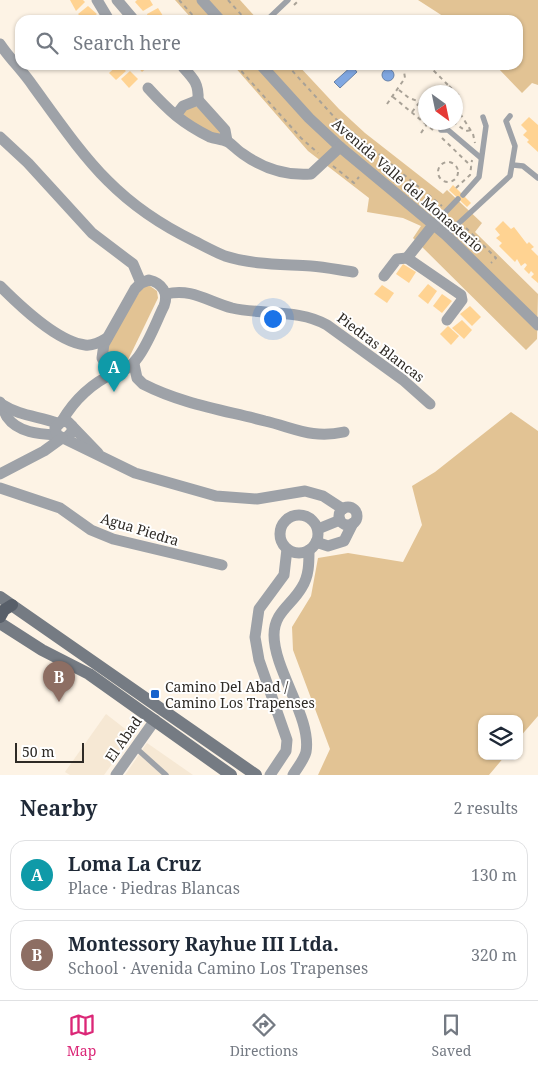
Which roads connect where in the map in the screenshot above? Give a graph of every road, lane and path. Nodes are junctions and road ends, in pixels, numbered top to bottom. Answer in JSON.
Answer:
{"nodes":[{"id":1,"x":97,"y":0,"type":"edge"},
{"id":2,"x":118,"y":0,"type":"edge"},
{"id":3,"x":179,"y":0,"type":"edge"},
{"id":4,"x":202,"y":0,"type":"edge"},
{"id":5,"x":228,"y":0,"type":"edge"},
{"id":6,"x":288,"y":0,"type":"edge"},
{"id":7,"x":106,"y":15,"type":"edge"},
{"id":8,"x":130,"y":15,"type":"edge"},
{"id":9,"x":192,"y":15,"type":"edge"},
{"id":10,"x":216,"y":15,"type":"edge"},
{"id":11,"x":242,"y":15,"type":"edge"},
{"id":12,"x":272,"y":15,"type":"edge"},
{"id":13,"x":0,"y":44,"type":"edge"},
{"id":14,"x":15,"y":62,"type":"edge"},
{"id":15,"x":22,"y":70,"type":"edge"},
{"id":16,"x":186,"y":70,"type":"edge"},
{"id":17,"x":240,"y":70,"type":"edge"},
{"id":18,"x":266,"y":70,"type":"edge"},
{"id":19,"x":292,"y":70,"type":"edge"},
{"id":20,"x":403,"y":70,"type":"edge"},
{"id":21,"x":433,"y":70,"type":"edge"},
{"id":22,"x":444,"y":73,"type":"dead end"},
{"id":23,"x":440,"y":76,"type":"junction"},
{"id":24,"x":448,"y":85,"type":"edge"},
{"id":25,"x":148,"y":88,"type":"dead end"},
{"id":26,"x":399,"y":90,"type":"junction"},
{"id":27,"x":393,"y":97,"type":"junction"},
{"id":28,"x":198,"y":100,"type":"junction"},
{"id":29,"x":418,"y":101,"type":"edge"},
{"id":30,"x":418,"y":103,"type":"edge"},
{"id":31,"x":388,"y":104,"type":"dead end"},
{"id":32,"x":412,"y":112,"type":"junction"},
{"id":33,"x":177,"y":114,"type":"junction"},
{"id":34,"x":510,"y":116,"type":"dead end"},
{"id":35,"x":418,"y":117,"type":"edge"},
{"id":36,"x":483,"y":117,"type":"dead end"},
{"id":37,"x":463,"y":129,"type":"edge"},
{"id":38,"x":423,"y":130,"type":"edge"},
{"id":39,"x":471,"y":130,"type":"dead end"},
{"id":40,"x":421,"y":133,"type":"dead end"},
{"id":41,"x":441,"y":133,"type":"joint"},
{"id":42,"x":0,"y":137,"type":"edge"},
{"id":43,"x":227,"y":141,"type":"junction"},
{"id":44,"x":340,"y":147,"type":"junction"},
{"id":45,"x":481,"y":158,"type":"junction"},
{"id":46,"x":326,"y":160,"type":"junction"},
{"id":47,"x":470,"y":166,"type":"dead end"},
{"id":48,"x":513,"y":166,"type":"junction"},
{"id":49,"x":367,"y":168,"type":"junction"},
{"id":50,"x":538,"y":178,"type":"edge"},
{"id":51,"x":446,"y":182,"type":"joint"},
{"id":52,"x":447,"y":210,"type":"junction"},
{"id":53,"x":460,"y":222,"type":"junction"},
{"id":54,"x":434,"y":224,"type":"junction"},
{"id":55,"x":446,"y":235,"type":"junction"},
{"id":56,"x":407,"y":258,"type":"junction"},
{"id":57,"x":483,"y":271,"type":"junction"},
{"id":58,"x":353,"y":272,"type":"dead end"},
{"id":59,"x":384,"y":276,"type":"dead end"},
{"id":60,"x":141,"y":283,"type":"junction"},
{"id":61,"x":0,"y":286,"type":"edge"},
{"id":62,"x":166,"y":294,"type":"junction"},
{"id":63,"x":447,"y":320,"type":"dead end"},
{"id":64,"x":538,"y":325,"type":"edge"},
{"id":65,"x":106,"y":338,"type":"junction"},
{"id":66,"x":83,"y":345,"type":"junction"},
{"id":67,"x":103,"y":361,"type":"junction"},
{"id":68,"x":134,"y":364,"type":"junction"},
{"id":69,"x":117,"y":373,"type":"junction"},
{"id":70,"x":95,"y":384,"type":"junction"},
{"id":71,"x":143,"y":384,"type":"junction"},
{"id":72,"x":1,"y":403,"type":"edge"},
{"id":73,"x":430,"y":404,"type":"dead end"},
{"id":74,"x":65,"y":423,"type":"junction"},
{"id":75,"x":344,"y":432,"type":"dead end"},
{"id":76,"x":61,"y":437,"type":"junction"},
{"id":77,"x":103,"y":458,"type":"junction"},
{"id":78,"x":0,"y":474,"type":"edge"},
{"id":79,"x":0,"y":488,"type":"edge"},
{"id":80,"x":341,"y":515,"type":"junction"},
{"id":81,"x":318,"y":529,"type":"junction"},
{"id":82,"x":313,"y":546,"type":"junction"},
{"id":83,"x":287,"y":549,"type":"junction"},
{"id":84,"x":222,"y":566,"type":"dead end"},
{"id":85,"x":0,"y":597,"type":"edge"},
{"id":86,"x":12,"y":605,"type":"junction"},
{"id":87,"x":0,"y":617,"type":"edge"},
{"id":88,"x":0,"y":623,"type":"edge"},
{"id":89,"x":155,"y":720,"type":"junction"},
{"id":90,"x":136,"y":748,"type":"junction"},
{"id":91,"x":116,"y":775,"type":"edge"},
{"id":92,"x":166,"y":775,"type":"edge"},
{"id":93,"x":231,"y":775,"type":"edge"},
{"id":94,"x":256,"y":775,"type":"edge"},
{"id":95,"x":270,"y":775,"type":"edge"},
{"id":96,"x":293,"y":775,"type":"edge"}],
"edges":[{"from":1,"to":7,"type":"street"},
{"from":2,"to":8,"type":"street"},
{"from":3,"to":9,"type":"path"},
{"from":4,"to":10,"type":"street"},
{"from":5,"to":11,"type":"path"},
{"from":6,"to":12,"type":"lane"},
{"from":13,"to":14,"type":"street"},
{"from":15,"to":58,"type":"street"},
{"from":16,"to":28,"type":"street"},
{"from":17,"to":46,"type":"path"},
{"from":18,"to":44,"type":"street","name":"Avenida Valle del Monasterio"},
{"from":19,"to":52,"type":"path"},
{"from":20,"to":26,"type":"path"},
{"from":21,"to":23,"type":"path"},
{"from":22,"to":23,"type":"path"},
{"from":23,"to":24,"type":"path"},
{"from":25,"to":33,"type":"street"},
{"from":26,"to":27,"type":"path"},
{"from":26,"to":29,"type":"path"},
{"from":27,"to":31,"type":"path"},
{"from":27,"to":32,"type":"path"},
{"from":28,"to":33,"type":"street"},
{"from":28,"to":43,"type":"street"},
{"from":30,"to":32,"type":"path"},
{"from":32,"to":35,"type":"path"},
{"from":33,"to":43,"type":"street"},
{"from":34,"to":48,"type":"lane"},
{"from":36,"to":45,"type":"lane"},
{"from":37,"to":39,"type":"path"},
{"from":38,"to":40,"type":"path"},
{"from":41,"to":45,"type":"lane"},
{"from":41,"to":47,"type":"path"},
{"from":42,"to":60,"type":"street"},
{"from":43,"to":46,"type":"street"},
{"from":44,"to":46,"type":"street"},
{"from":44,"to":49,"type":"street","name":"Avenida Valle del Monasterio"},
{"from":45,"to":52,"type":"lane"},
{"from":46,"to":49,"type":"path"},
{"from":48,"to":50,"type":"lane"},
{"from":48,"to":53,"type":"lane"},
{"from":49,"to":54,"type":"street","name":"Avenida Valle del Monasterio"},
{"from":51,"to":51,"type":"path"},
{"from":52,"to":54,"type":"lane"},
{"from":53,"to":55,"type":"lane"},
{"from":53,"to":57,"type":"path"},
{"from":54,"to":55,"type":"street","name":"Avenida Valle del Monasterio"},
{"from":54,"to":56,"type":"street"},
{"from":55,"to":57,"type":"street","name":"Avenida Valle del Monasterio"},
{"from":56,"to":59,"type":"street"},
{"from":56,"to":63,"type":"street"},
{"from":57,"to":64,"type":"street","name":"Avenida Valle del Monasterio"},
{"from":60,"to":62,"type":"street"},
{"from":60,"to":65,"type":"street"},
{"from":61,"to":66,"type":"street"},
{"from":62,"to":68,"type":"street"},
{"from":62,"to":73,"type":"street","name":"Piedras Blancas"},
{"from":65,"to":66,"type":"street"},
{"from":65,"to":67,"type":"street"},
{"from":66,"to":67,"type":"street"},
{"from":67,"to":69,"type":"street"},
{"from":67,"to":70,"type":"street"},
{"from":68,"to":69,"type":"street"},
{"from":68,"to":71,"type":"street"},
{"from":69,"to":70,"type":"street"},
{"from":69,"to":71,"type":"street"},
{"from":70,"to":74,"type":"street"},
{"from":71,"to":75,"type":"street"},
{"from":72,"to":74,"type":"street"},
{"from":72,"to":76,"type":"street"},
{"from":74,"to":76,"type":"street"},
{"from":74,"to":76,"type":"street"},
{"from":74,"to":77,"type":"street"},
{"from":76,"to":77,"type":"street"},
{"from":76,"to":78,"type":"street"},
{"from":77,"to":80,"type":"street"},
{"from":79,"to":84,"type":"street","name":"Agua Piedra"},
{"from":80,"to":81,"type":"street"},
{"from":80,"to":82,"type":"street"},
{"from":81,"to":82,"type":"street"},
{"from":81,"to":83,"type":"street"},
{"from":82,"to":83,"type":"street"},
{"from":82,"to":96,"type":"street"},
{"from":83,"to":95,"type":"street"},
{"from":85,"to":86,"type":"main road"},
{"from":86,"to":87,"type":"main road"},
{"from":86,"to":94,"type":"main road"},
{"from":88,"to":89,"type":"main road"},
{"from":89,"to":90,"type":"street","name":"El Abad"},
{"from":89,"to":93,"type":"main road"},
{"from":90,"to":91,"type":"street","name":"El Abad"},
{"from":90,"to":92,"type":"lane"}]}
